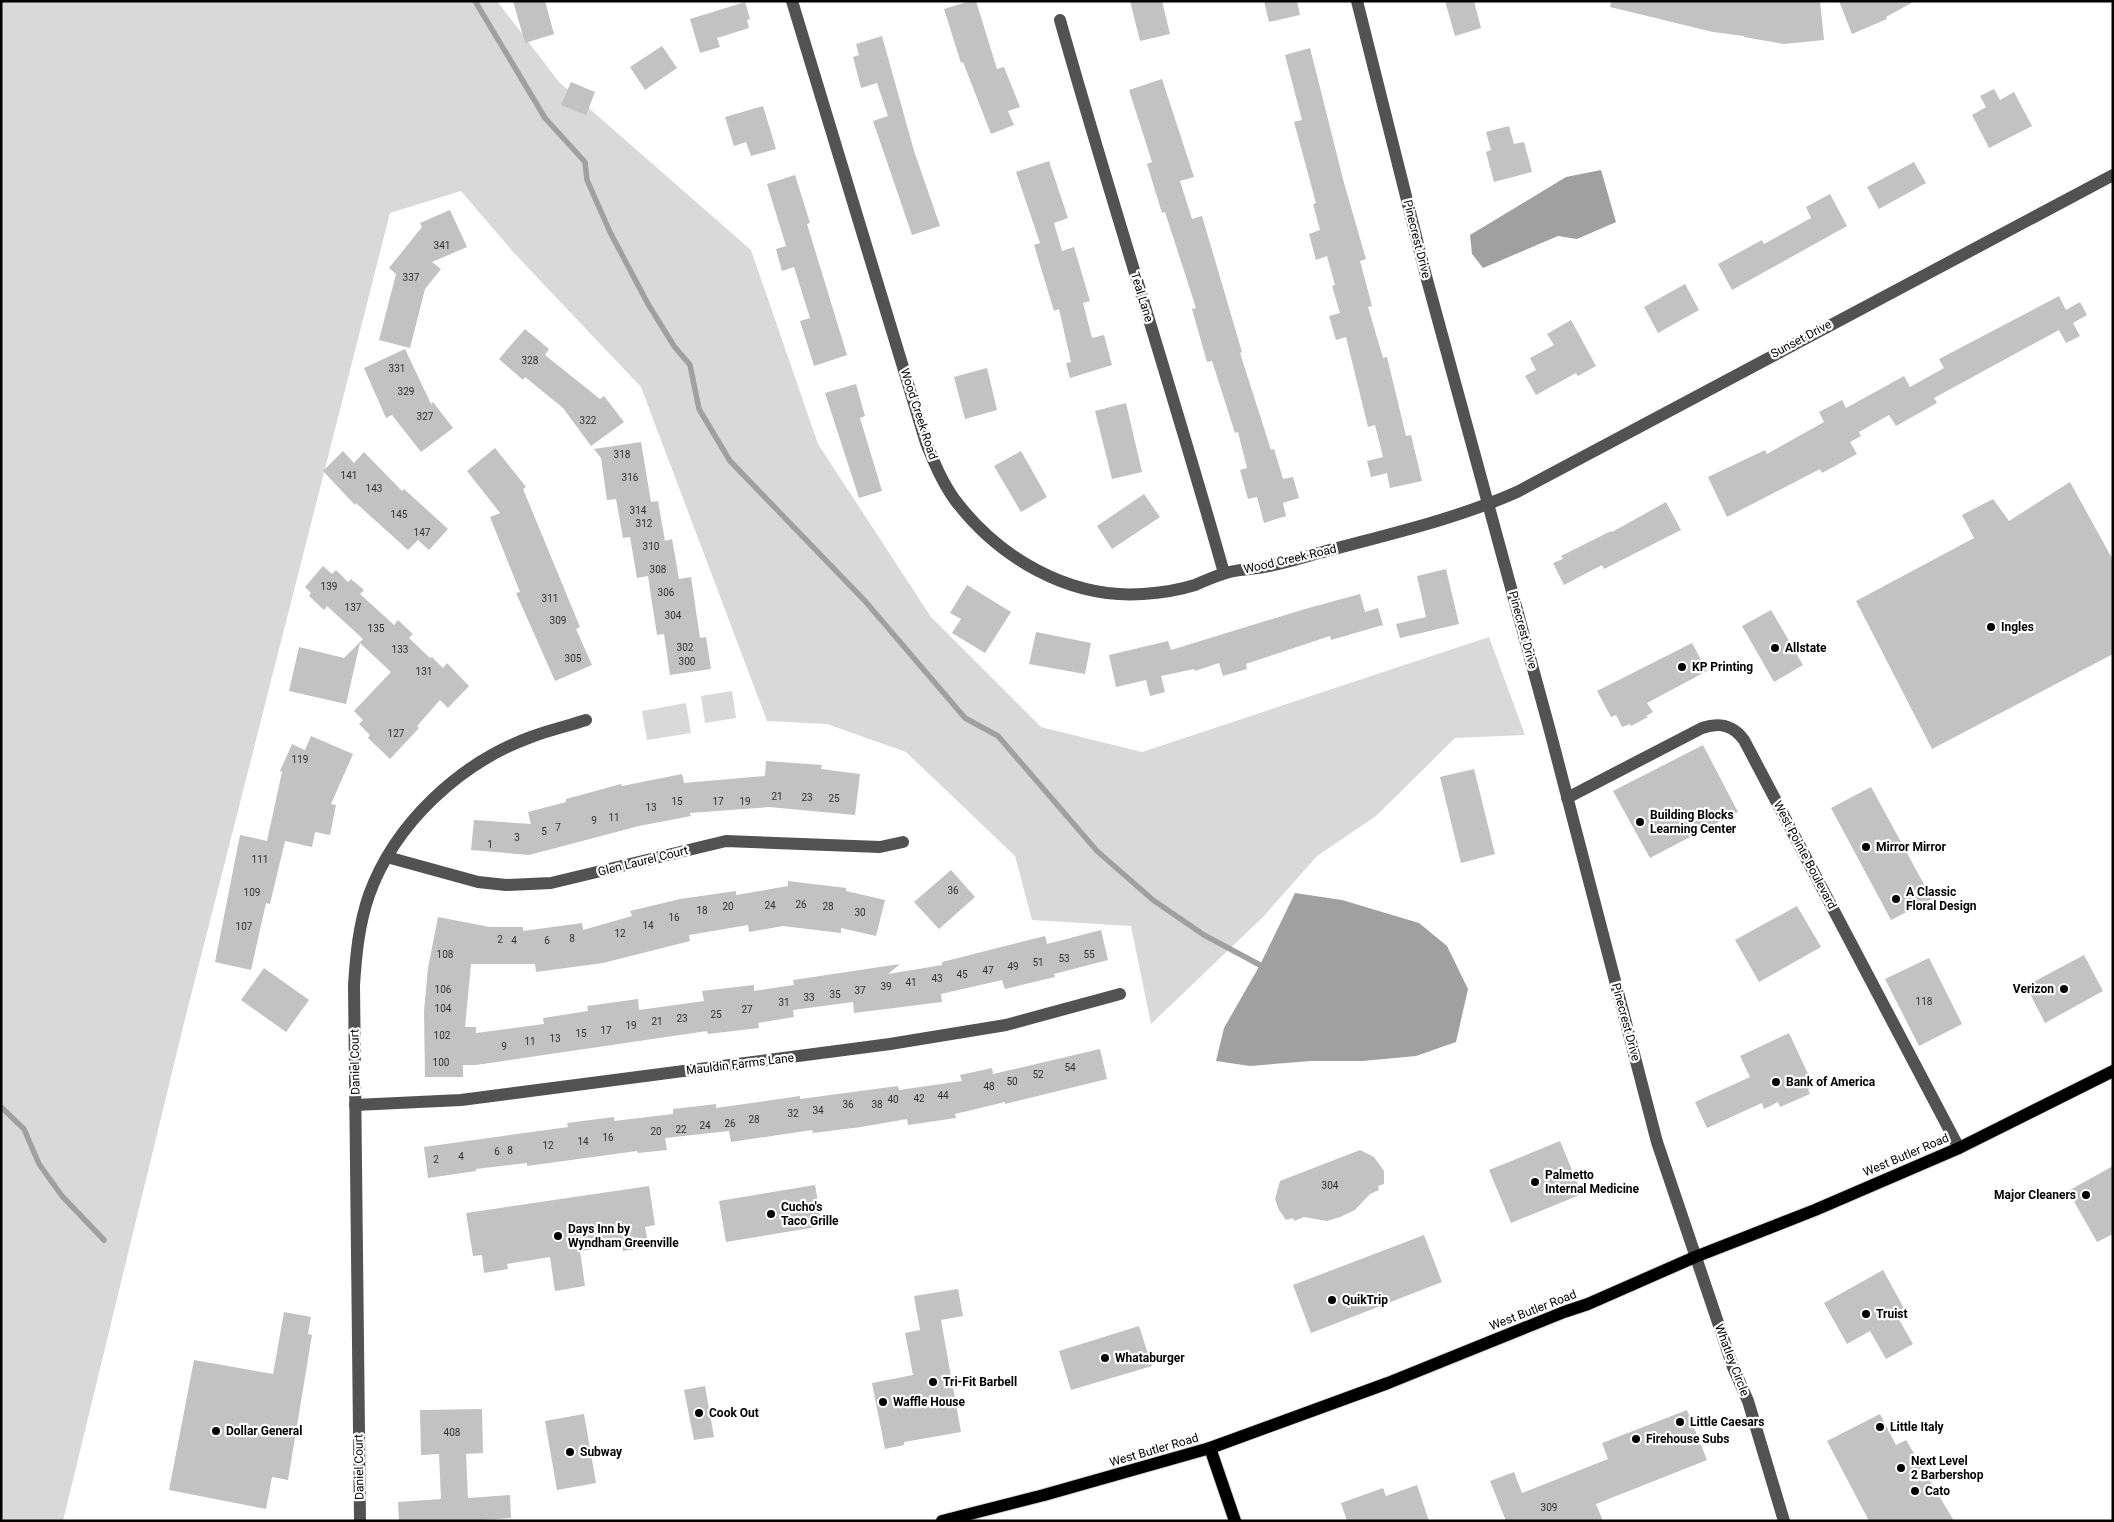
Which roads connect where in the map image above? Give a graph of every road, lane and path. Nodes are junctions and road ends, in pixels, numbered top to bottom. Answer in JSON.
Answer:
{"nodes":[{"id":1,"x":792,"y":1,"type":"edge"},
{"id":2,"x":1356,"y":1,"type":"edge"},
{"id":3,"x":1060,"y":20,"type":"dead end"},
{"id":4,"x":2113,"y":175,"type":"edge"},
{"id":5,"x":1490,"y":504,"type":"junction"},
{"id":6,"x":1224,"y":573,"type":"junction"},
{"id":7,"x":586,"y":720,"type":"dead end"},
{"id":8,"x":1568,"y":798,"type":"junction"},
{"id":9,"x":903,"y":842,"type":"dead end"},
{"id":10,"x":387,"y":856,"type":"junction"},
{"id":11,"x":1120,"y":994,"type":"dead end"},
{"id":12,"x":2113,"y":1071,"type":"edge"},
{"id":13,"x":355,"y":1105,"type":"junction"},
{"id":14,"x":1959,"y":1148,"type":"junction"},
{"id":15,"x":1694,"y":1257,"type":"junction"},
{"id":16,"x":1210,"y":1448,"type":"junction"},
{"id":17,"x":360,"y":1521,"type":"edge"},
{"id":18,"x":942,"y":1521,"type":"edge"},
{"id":19,"x":1234,"y":1521,"type":"edge"},
{"id":20,"x":1784,"y":1521,"type":"edge"}],
"edges":[{"from":1,"to":6,"type":"street","name":"Wood Creek Road"},
{"from":2,"to":5,"type":"street","name":"Pinecrest Drive"},
{"from":3,"to":6,"type":"street","name":"Teal Lane"},
{"from":4,"to":5,"type":"street","name":"Sunset Drive"},
{"from":5,"to":6,"type":"street","name":"Wood Creek Road"},
{"from":5,"to":8,"type":"street","name":"Pinecrest Drive"},
{"from":7,"to":10,"type":"street","name":"Daniel Court"},
{"from":8,"to":14,"type":"street","name":"West Pointe Boulevard"},
{"from":8,"to":15,"type":"street","name":"Pinecrest Drive"},
{"from":9,"to":10,"type":"street","name":"Glen Laurel Court"},
{"from":10,"to":13,"type":"street","name":"Daniel Court"},
{"from":11,"to":13,"type":"street","name":"Mauldin Farms Lane"},
{"from":12,"to":14,"type":"main road","name":"West Butler Road"},
{"from":13,"to":17,"type":"street","name":"Daniel Court"},
{"from":14,"to":15,"type":"main road","name":"West Butler Road"},
{"from":15,"to":16,"type":"main road","name":"West Butler Road"},
{"from":15,"to":20,"type":"street","name":"Whatley Circle"},
{"from":16,"to":18,"type":"main road","name":"West Butler Road"},
{"from":16,"to":19,"type":"main road"}]}
